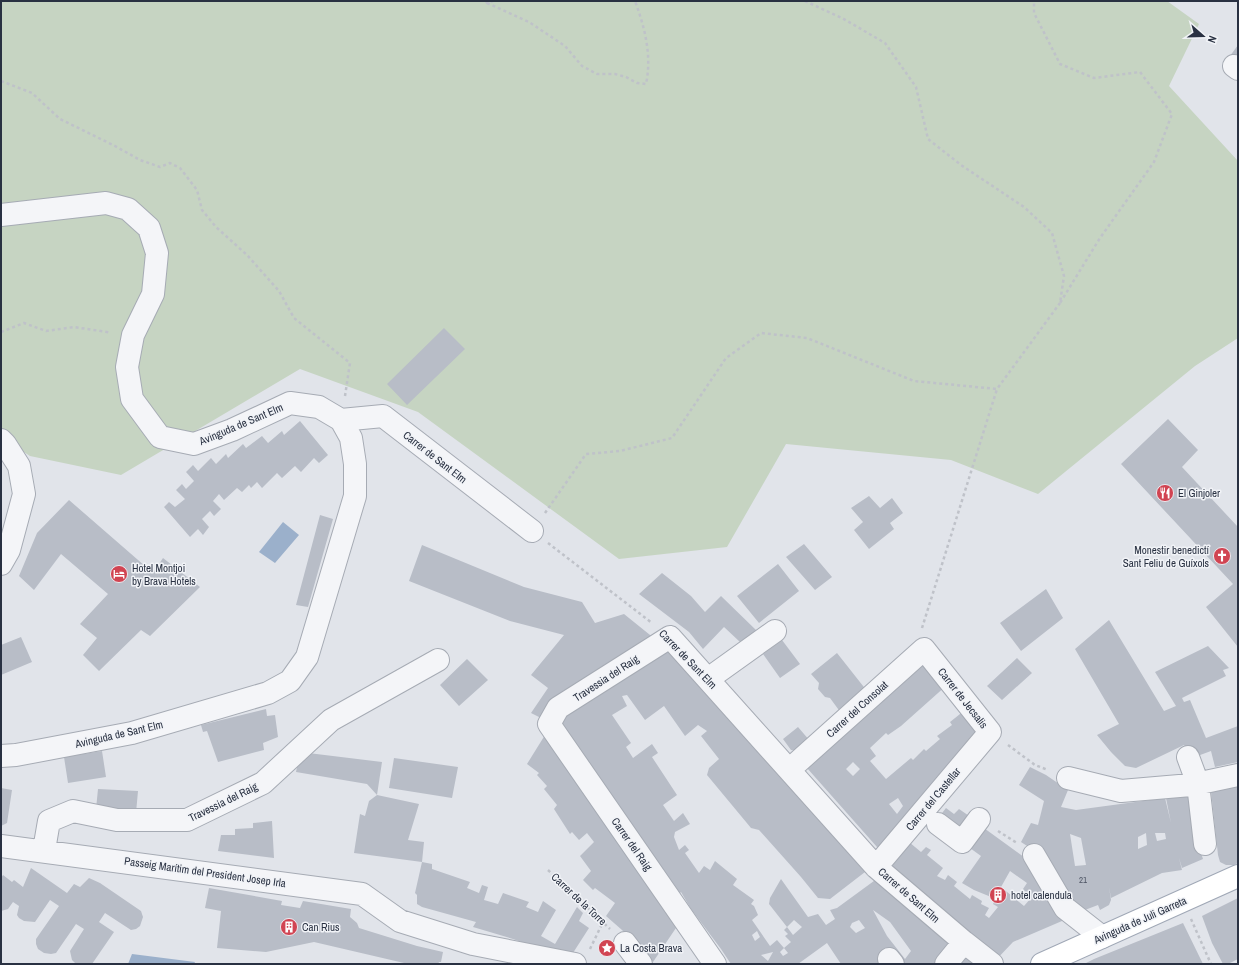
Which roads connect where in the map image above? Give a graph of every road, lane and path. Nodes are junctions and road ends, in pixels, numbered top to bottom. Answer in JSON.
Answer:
{"nodes":[{"id":1,"x":493,"y":1,"type":"edge"},
{"id":2,"x":635,"y":1,"type":"edge"},
{"id":3,"x":806,"y":1,"type":"edge"},
{"id":4,"x":1034,"y":1,"type":"edge"},
{"id":5,"x":486,"y":2,"type":"edge"},
{"id":6,"x":1,"y":80,"type":"edge"},
{"id":7,"x":1,"y":215,"type":"edge"},
{"id":8,"x":1060,"y":303,"type":"junction"},
{"id":9,"x":1,"y":332,"type":"edge"},
{"id":10,"x":130,"y":348,"type":"junction"},
{"id":11,"x":997,"y":389,"type":"junction"},
{"id":12,"x":341,"y":420,"type":"junction"},
{"id":13,"x":1,"y":440,"type":"edge"},
{"id":14,"x":532,"y":531,"type":"junction"},
{"id":15,"x":1,"y":564,"type":"edge"},
{"id":16,"x":775,"y":631,"type":"dead end"},
{"id":17,"x":670,"y":637,"type":"junction"},
{"id":18,"x":925,"y":650,"type":"junction"},
{"id":19,"x":438,"y":660,"type":"dead end"},
{"id":20,"x":708,"y":679,"type":"junction"},
{"id":21,"x":549,"y":724,"type":"joint"},
{"id":22,"x":990,"y":732,"type":"junction"},
{"id":23,"x":1,"y":756,"type":"edge"},
{"id":24,"x":1188,"y":757,"type":"dead end"},
{"id":25,"x":789,"y":770,"type":"junction"},
{"id":26,"x":1238,"y":775,"type":"edge"},
{"id":27,"x":1068,"y":778,"type":"joint"},
{"id":28,"x":1198,"y":784,"type":"junction"},
{"id":29,"x":979,"y":819,"type":"joint"},
{"id":30,"x":938,"y":824,"type":"dead end"},
{"id":31,"x":1205,"y":844,"type":"dead end"},
{"id":32,"x":1,"y":846,"type":"edge"},
{"id":33,"x":44,"y":850,"type":"junction"},
{"id":34,"x":1034,"y":854,"type":"joint"},
{"id":35,"x":876,"y":866,"type":"junction"},
{"id":36,"x":548,"y":870,"type":"dead end"},
{"id":37,"x":1238,"y":876,"type":"edge"},
{"id":38,"x":1183,"y":901,"type":"junction"},
{"id":39,"x":603,"y":922,"type":"junction"},
{"id":40,"x":1102,"y":937,"type":"junction"},
{"id":41,"x":964,"y":942,"type":"junction"},
{"id":42,"x":625,"y":943,"type":"joint"},
{"id":43,"x":582,"y":957,"type":"edge"},
{"id":44,"x":641,"y":964,"type":"edge"},
{"id":45,"x":715,"y":964,"type":"edge"},
{"id":46,"x":946,"y":964,"type":"edge"},
{"id":47,"x":992,"y":964,"type":"edge"},
{"id":48,"x":1042,"y":964,"type":"edge"},
{"id":49,"x":1211,"y":964,"type":"edge"}],
"edges":[{"from":1,"to":5,"type":"path"},
{"from":2,"to":5,"type":"path"},
{"from":3,"to":8,"type":"path"},
{"from":4,"to":8,"type":"path"},
{"from":6,"to":12,"type":"path"},
{"from":7,"to":10,"type":"street","name":"Avinguda de Sant Elm"},
{"from":8,"to":11,"type":"path"},
{"from":9,"to":10,"type":"path"},
{"from":10,"to":12,"type":"street","name":"Avinguda de Sant Elm"},
{"from":11,"to":14,"type":"path"},
{"from":11,"to":18,"type":"path"},
{"from":12,"to":14,"type":"street","name":"Carrer de Sant Elm"},
{"from":12,"to":23,"type":"street","name":"Avinguda de Sant Elm"},
{"from":13,"to":15,"type":"street"},
{"from":14,"to":17,"type":"path","name":"Carrer de Sant Elm"},
{"from":16,"to":20,"type":"street"},
{"from":17,"to":20,"type":"street","name":"Carrer de Sant Elm"},
{"from":17,"to":21,"type":"street","name":"Travessia del Raig"},
{"from":18,"to":22,"type":"street","name":"Carrer de Jecsalis"},
{"from":18,"to":25,"type":"street","name":"Carrer del Consolat"},
{"from":19,"to":33,"type":"street","name":"Travessia del Raig"},
{"from":20,"to":25,"type":"street","name":"Carrer de Sant Elm"},
{"from":21,"to":45,"type":"street","name":"Carrer del Raig"},
{"from":22,"to":27,"type":"path","name":"Carrer de Jecsalis"},
{"from":22,"to":35,"type":"street","name":"Carrer del Castellar"},
{"from":24,"to":28,"type":"street"},
{"from":25,"to":35,"type":"street","name":"Carrer de Sant Elm"},
{"from":26,"to":28,"type":"street"},
{"from":27,"to":28,"type":"street"},
{"from":28,"to":31,"type":"street"},
{"from":29,"to":30,"type":"street"},
{"from":29,"to":34,"type":"path"},
{"from":32,"to":33,"type":"street","name":"Passeig Marítim del President Josep Irla"},
{"from":33,"to":43,"type":"street","name":"Passeig Marítim del President Josep Irla"},
{"from":34,"to":40,"type":"street"},
{"from":35,"to":41,"type":"street","name":"Carrer de Sant Elm"},
{"from":36,"to":39,"type":"path","name":"Carrer de la Torre"},
{"from":37,"to":38,"type":"main road","name":"Avinguda de Juli Garreta"},
{"from":38,"to":40,"type":"main road","name":"Avinguda de Juli Garreta"},
{"from":38,"to":49,"type":"path"},
{"from":39,"to":42,"type":"path","name":"Carrer de la Torre"},
{"from":39,"to":43,"type":"path"},
{"from":40,"to":48,"type":"main road","name":"Avinguda de Juli Garreta"},
{"from":41,"to":46,"type":"street"},
{"from":41,"to":47,"type":"street","name":"Carrer de Sant Elm"},
{"from":42,"to":44,"type":"street"}]}
